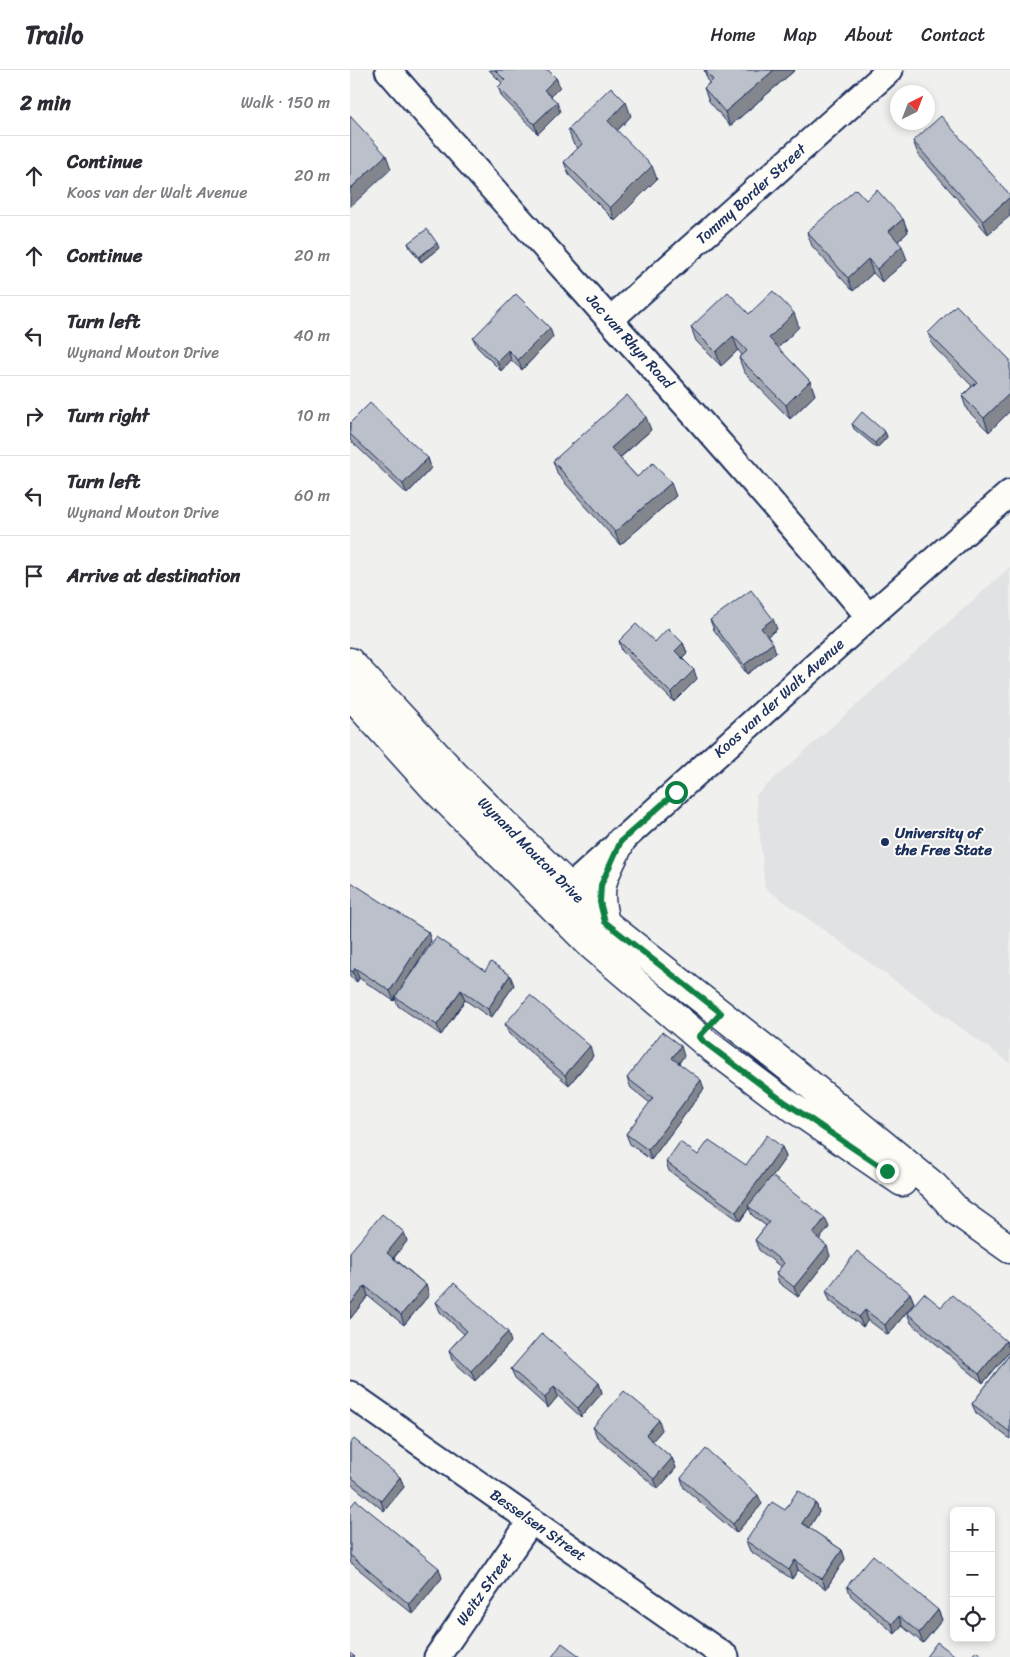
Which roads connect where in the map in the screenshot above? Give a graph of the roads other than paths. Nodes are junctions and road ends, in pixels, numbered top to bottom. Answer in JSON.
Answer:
{"nodes":[{"id":1,"x":388,"y":70,"type":"edge"},
{"id":2,"x":890,"y":70,"type":"edge"},
{"id":3,"x":611,"y":318,"type":"junction"},
{"id":4,"x":1010,"y":492,"type":"edge"},
{"id":5,"x":869,"y":616,"type":"junction"},
{"id":6,"x":350,"y":662,"type":"edge"},
{"id":7,"x":350,"y":695,"type":"edge"},
{"id":8,"x":621,"y":841,"type":"junction"},
{"id":9,"x":559,"y":897,"type":"junction"},
{"id":10,"x":605,"y":922,"type":"junction"},
{"id":11,"x":721,"y":1013,"type":"junction"},
{"id":12,"x":699,"y":1037,"type":"junction"},
{"id":13,"x":958,"y":1212,"type":"junction"},
{"id":14,"x":1010,"y":1249,"type":"edge"},
{"id":15,"x":350,"y":1394,"type":"edge"},
{"id":16,"x":532,"y":1522,"type":"junction"},
{"id":17,"x":436,"y":1657,"type":"edge"},
{"id":18,"x":726,"y":1657,"type":"edge"}],
"edges":[{"from":1,"to":3,"type":"street","name":"Jac van Rhyn Road"},
{"from":2,"to":3,"type":"street","name":"Tommy Border Street"},
{"from":3,"to":5,"type":"street","name":"Jac van Rhyn Road"},
{"from":4,"to":5,"type":"street","name":"Koos van der Walt Avenue"},
{"from":5,"to":8,"type":"street","name":"Koos van der Walt Avenue"},
{"from":6,"to":9,"type":"street","name":"Wynand Mouton Drive"},
{"from":7,"to":9,"type":"street","name":"Wynand Mouton Drive"},
{"from":8,"to":9,"type":"street","name":"Koos van der Walt Avenue"},
{"from":8,"to":10,"type":"street"},
{"from":9,"to":10,"type":"street","name":"Wynand Mouton Drive"},
{"from":9,"to":12,"type":"street","name":"Wynand Mouton Drive"},
{"from":10,"to":11,"type":"street","name":"Wynand Mouton Drive"},
{"from":11,"to":12,"type":"street"},
{"from":11,"to":13,"type":"street","name":"Wynand Mouton Drive"},
{"from":12,"to":13,"type":"street","name":"Wynand Mouton Drive"},
{"from":13,"to":14,"type":"street","name":"Wynand Mouton Drive"},
{"from":15,"to":16,"type":"street","name":"Besselsen Street"},
{"from":16,"to":17,"type":"street","name":"Weitz Street"},
{"from":16,"to":18,"type":"street","name":"Besselsen Street"}]}
